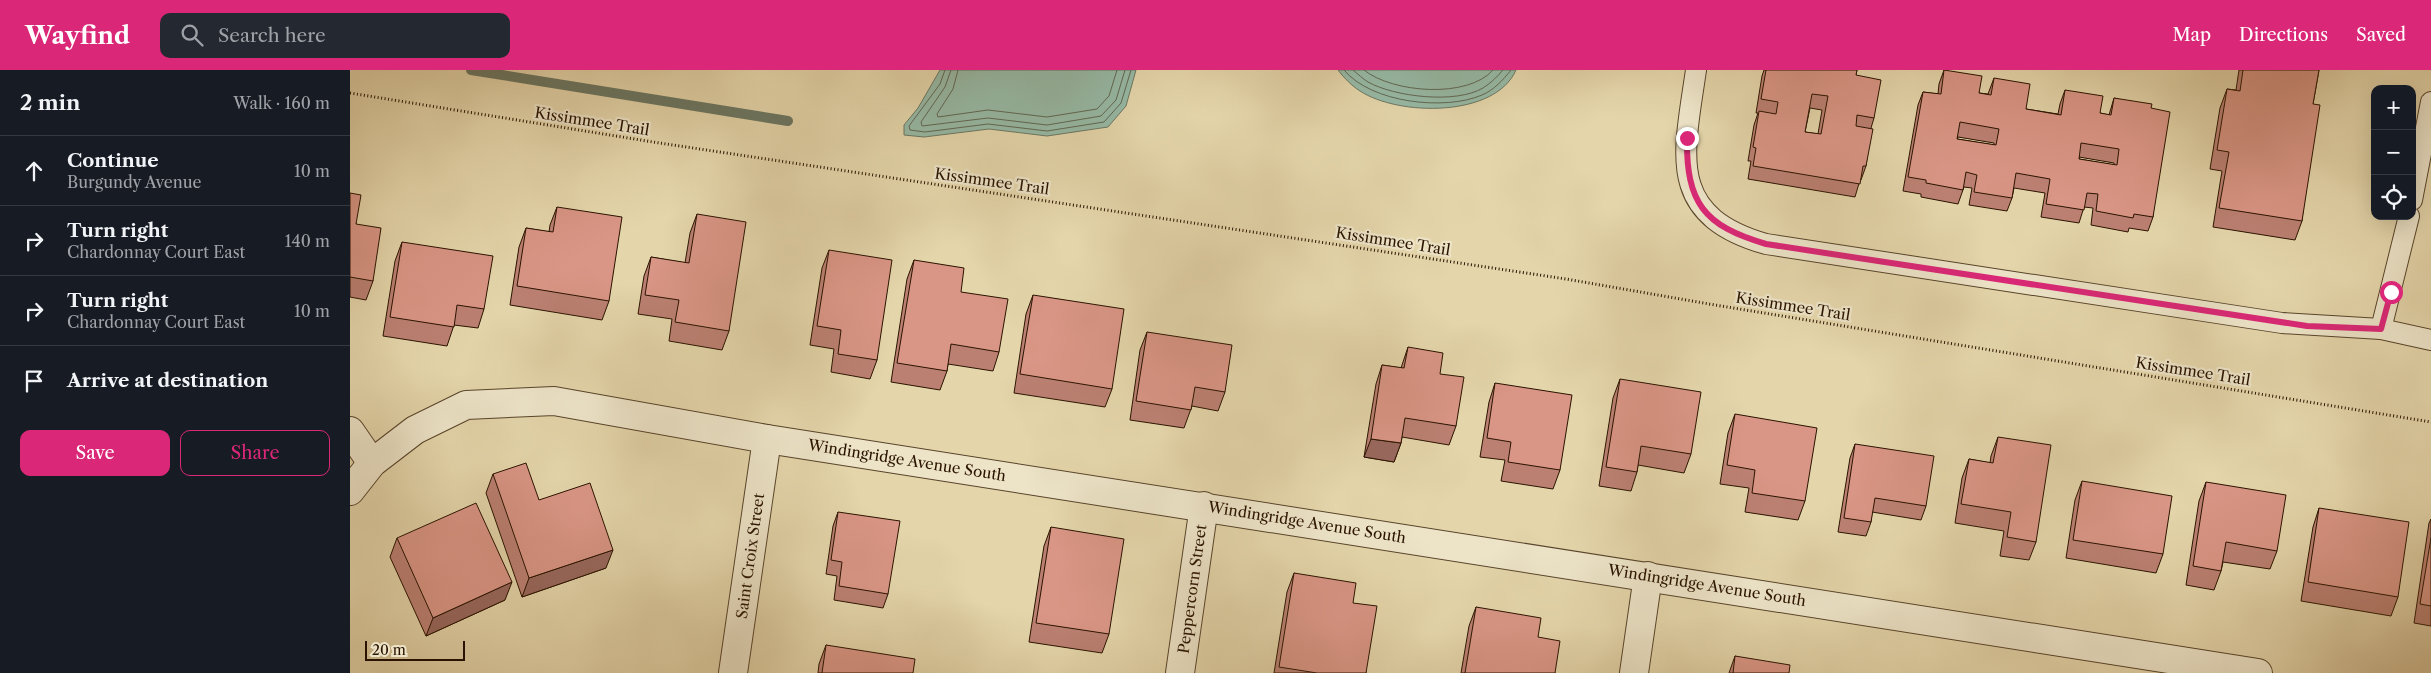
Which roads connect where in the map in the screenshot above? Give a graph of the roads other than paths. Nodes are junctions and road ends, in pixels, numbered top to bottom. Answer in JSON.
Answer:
{"nodes":[{"id":1,"x":1696,"y":70,"type":"edge"},
{"id":2,"x":2431,"y":102,"type":"edge"},
{"id":3,"x":2416,"y":179,"type":"edge"},
{"id":4,"x":2407,"y":220,"type":"edge"},
{"id":5,"x":2381,"y":329,"type":"junction"},
{"id":6,"x":2431,"y":340,"type":"edge"},
{"id":7,"x":350,"y":431,"type":"edge"},
{"id":8,"x":767,"y":439,"type":"junction"},
{"id":9,"x":372,"y":463,"type":"junction"},
{"id":10,"x":350,"y":491,"type":"edge"},
{"id":11,"x":1204,"y":506,"type":"junction"},
{"id":12,"x":1648,"y":576,"type":"junction"},
{"id":13,"x":733,"y":673,"type":"edge"},
{"id":14,"x":1180,"y":673,"type":"edge"},
{"id":15,"x":1634,"y":673,"type":"edge"},
{"id":16,"x":2258,"y":673,"type":"edge"}],
"edges":[{"from":1,"to":5,"type":"lane"},
{"from":2,"to":3,"type":"lane"},
{"from":4,"to":5,"type":"lane"},
{"from":5,"to":6,"type":"lane"},
{"from":7,"to":9,"type":"street"},
{"from":8,"to":9,"type":"street","name":"Windingridge Avenue South"},
{"from":8,"to":11,"type":"street","name":"Windingridge Avenue South"},
{"from":8,"to":13,"type":"street","name":"Saint Croix Street"},
{"from":9,"to":10,"type":"street","name":"Windingridge Avenue South"},
{"from":11,"to":12,"type":"street","name":"Windingridge Avenue South"},
{"from":11,"to":14,"type":"street","name":"Peppercorn Street"},
{"from":12,"to":15,"type":"street"},
{"from":12,"to":16,"type":"street","name":"Windingridge Avenue South"}]}
